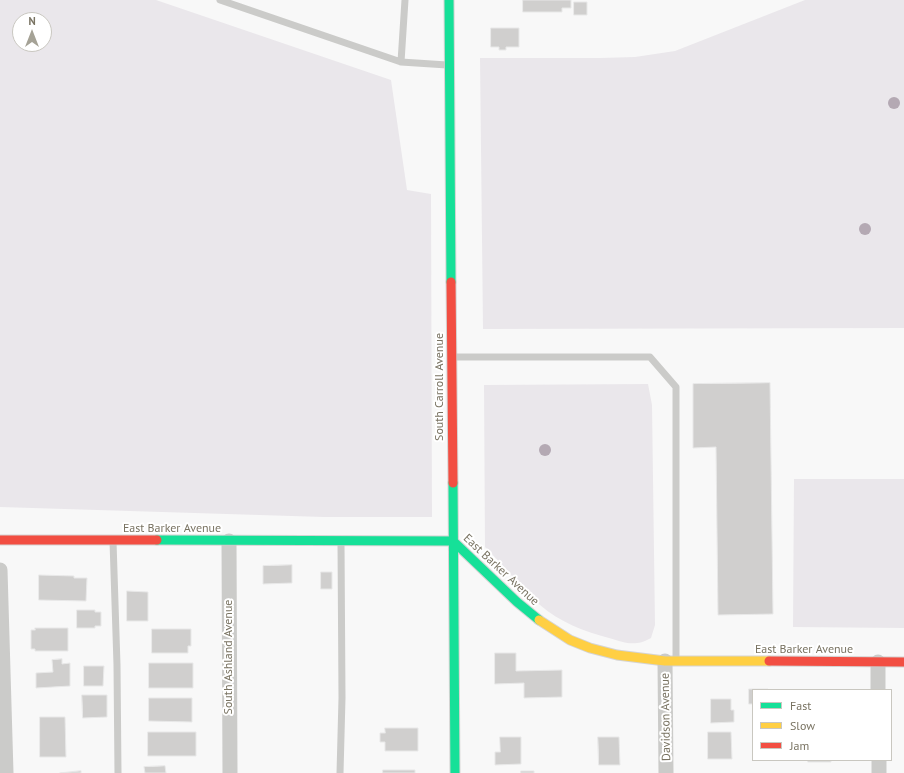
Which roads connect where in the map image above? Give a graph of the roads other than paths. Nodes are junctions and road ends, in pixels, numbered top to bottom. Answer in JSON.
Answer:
{"nodes":[{"id":1,"x":220,"y":0,"type":"edge"},
{"id":2,"x":405,"y":0,"type":"edge"},
{"id":3,"x":448,"y":0,"type":"edge"},
{"id":4,"x":401,"y":62,"type":"junction"},
{"id":5,"x":449,"y":65,"type":"junction"},
{"id":6,"x":452,"y":357,"type":"junction"},
{"id":7,"x":0,"y":540,"type":"edge"},
{"id":8,"x":113,"y":540,"type":"junction"},
{"id":9,"x":229,"y":541,"type":"junction"},
{"id":10,"x":341,"y":541,"type":"junction"},
{"id":11,"x":453,"y":541,"type":"junction"},
{"id":12,"x":0,"y":570,"type":"edge"},
{"id":13,"x":670,"y":661,"type":"junction"},
{"id":14,"x":878,"y":662,"type":"junction"},
{"id":15,"x":904,"y":662,"type":"edge"},
{"id":16,"x":878,"y":689,"type":"edge"},
{"id":17,"x":879,"y":761,"type":"edge"},
{"id":18,"x":6,"y":773,"type":"edge"},
{"id":19,"x":118,"y":773,"type":"edge"},
{"id":20,"x":230,"y":773,"type":"edge"},
{"id":21,"x":340,"y":773,"type":"edge"},
{"id":22,"x":455,"y":773,"type":"edge"},
{"id":23,"x":666,"y":773,"type":"edge"},
{"id":24,"x":879,"y":773,"type":"edge"}],
"edges":[{"from":1,"to":4,"type":"lane"},
{"from":2,"to":4,"type":"lane"},
{"from":3,"to":5,"type":"street","name":"South Carroll Avenue"},
{"from":4,"to":5,"type":"lane"},
{"from":5,"to":6,"type":"street","name":"South Carroll Avenue"},
{"from":6,"to":11,"type":"street","name":"South Carroll Avenue"},
{"from":6,"to":13,"type":"lane"},
{"from":7,"to":8,"type":"street","name":"East Barker Avenue"},
{"from":8,"to":9,"type":"street","name":"East Barker Avenue"},
{"from":8,"to":19,"type":"lane"},
{"from":9,"to":10,"type":"street","name":"East Barker Avenue"},
{"from":9,"to":20,"type":"street","name":"South Ashland Avenue"},
{"from":10,"to":11,"type":"street","name":"East Barker Avenue"},
{"from":10,"to":21,"type":"lane"},
{"from":11,"to":13,"type":"street","name":"East Barker Avenue"},
{"from":11,"to":22,"type":"street","name":"South Carroll Avenue"},
{"from":12,"to":18,"type":"street"},
{"from":13,"to":14,"type":"street","name":"East Barker Avenue"},
{"from":13,"to":23,"type":"street","name":"Davidson Avenue"},
{"from":14,"to":15,"type":"street","name":"East Barker Avenue"},
{"from":14,"to":16,"type":"street"},
{"from":17,"to":24,"type":"street"}]}
